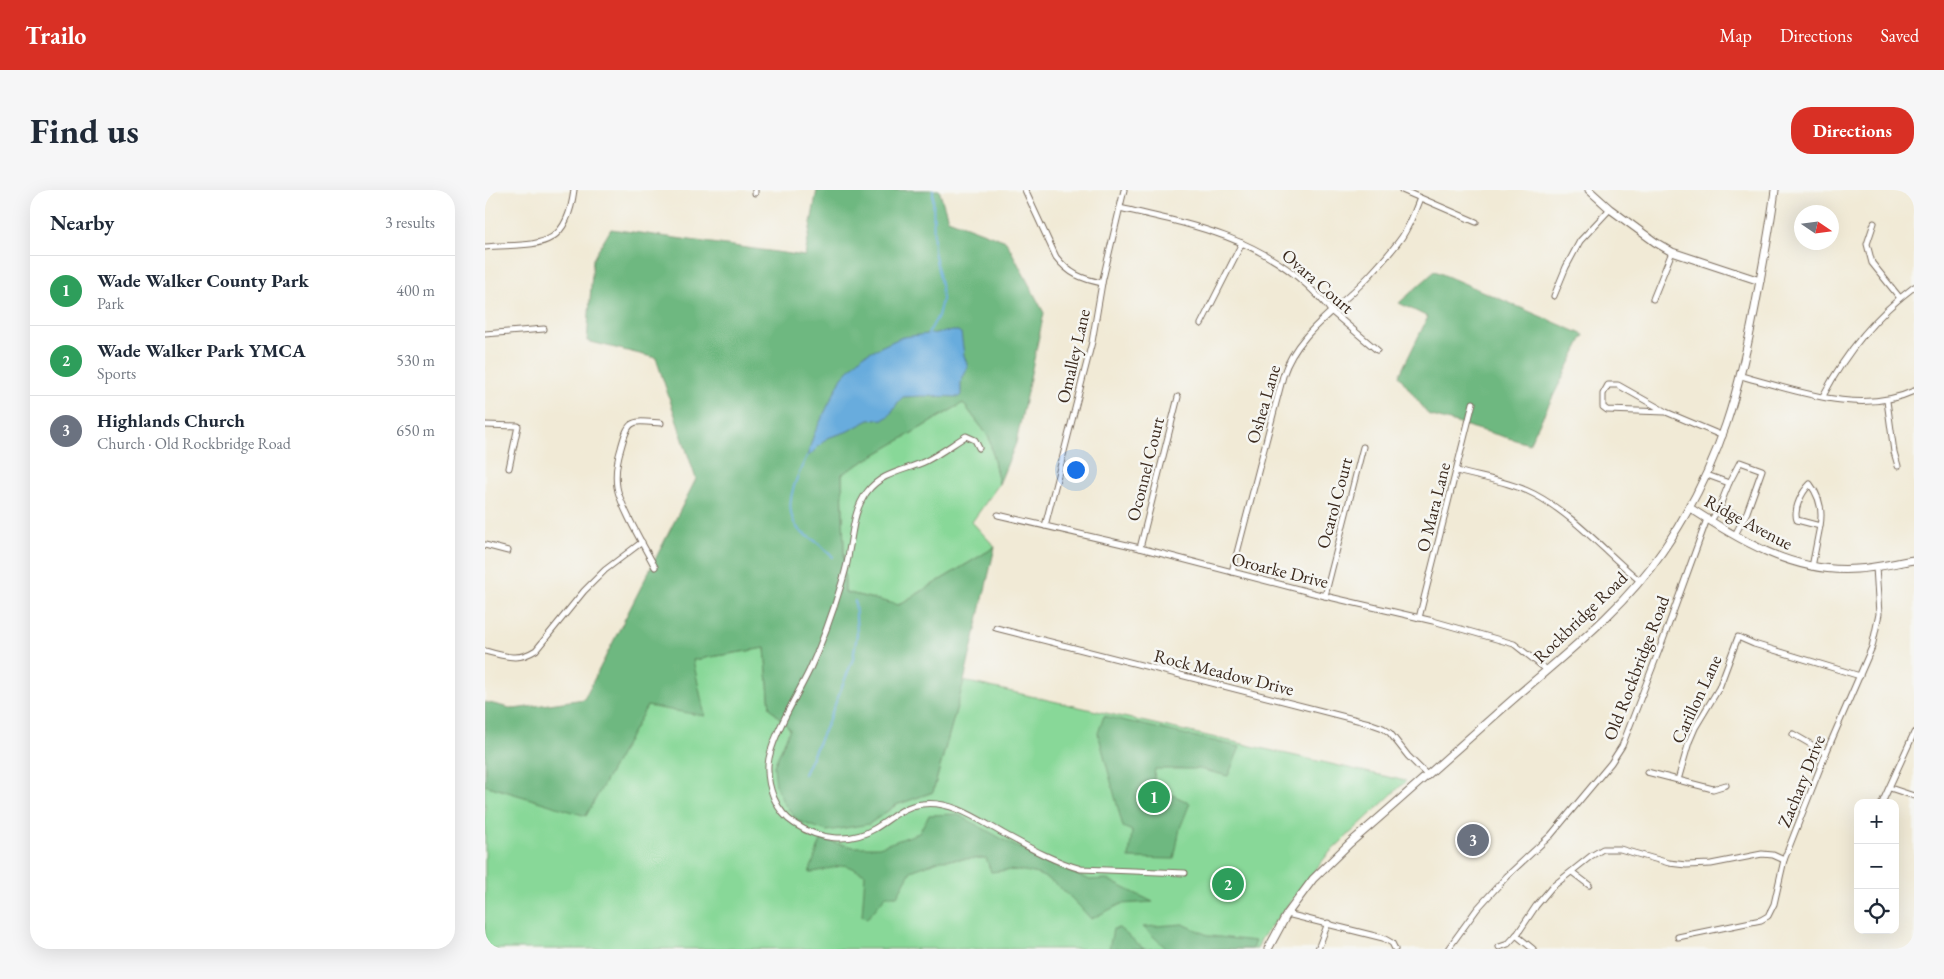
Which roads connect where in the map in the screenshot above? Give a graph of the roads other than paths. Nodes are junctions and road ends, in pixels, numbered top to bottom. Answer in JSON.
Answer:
{"nodes":[{"id":1,"x":574,"y":190,"type":"edge"},
{"id":2,"x":1025,"y":190,"type":"edge"},
{"id":3,"x":1124,"y":190,"type":"edge"},
{"id":4,"x":1402,"y":190,"type":"edge"},
{"id":5,"x":1589,"y":190,"type":"edge"},
{"id":6,"x":1775,"y":190,"type":"edge"},
{"id":7,"x":1420,"y":198,"type":"junction"},
{"id":8,"x":1120,"y":208,"type":"junction"},
{"id":9,"x":1610,"y":209,"type":"junction"},
{"id":10,"x":1476,"y":222,"type":"dead end"},
{"id":11,"x":1874,"y":223,"type":"dead end"},
{"id":12,"x":1242,"y":243,"type":"junction"},
{"id":13,"x":485,"y":247,"type":"edge"},
{"id":14,"x":1672,"y":252,"type":"junction"},
{"id":15,"x":1760,"y":281,"type":"junction"},
{"id":16,"x":1102,"y":283,"type":"junction"},
{"id":17,"x":1914,"y":287,"type":"edge"},
{"id":18,"x":1554,"y":296,"type":"dead end"},
{"id":19,"x":1900,"y":298,"type":"junction"},
{"id":20,"x":1653,"y":299,"type":"dead end"},
{"id":21,"x":1331,"y":311,"type":"junction"},
{"id":22,"x":1201,"y":324,"type":"dead end"},
{"id":23,"x":544,"y":329,"type":"dead end"},
{"id":24,"x":485,"y":334,"type":"edge"},
{"id":25,"x":1377,"y":350,"type":"dead end"},
{"id":26,"x":1741,"y":376,"type":"junction"},
{"id":27,"x":1914,"y":391,"type":"edge"},
{"id":28,"x":1823,"y":396,"type":"junction"},
{"id":29,"x":1178,"y":397,"type":"dead end"},
{"id":30,"x":1887,"y":401,"type":"junction"},
{"id":31,"x":1473,"y":403,"type":"dead end"},
{"id":32,"x":1666,"y":412,"type":"junction"},
{"id":33,"x":661,"y":423,"type":"dead end"},
{"id":34,"x":485,"y":425,"type":"edge"},
{"id":35,"x":1723,"y":436,"type":"junction"},
{"id":36,"x":1363,"y":447,"type":"dead end"},
{"id":37,"x":979,"y":448,"type":"dead end"},
{"id":38,"x":1898,"y":466,"type":"dead end"},
{"id":39,"x":509,"y":468,"type":"dead end"},
{"id":40,"x":1457,"y":471,"type":"junction"},
{"id":41,"x":1707,"y":475,"type":"junction"},
{"id":42,"x":1729,"y":483,"type":"junction"},
{"id":43,"x":1690,"y":508,"type":"junction"},
{"id":44,"x":1719,"y":508,"type":"junction"},
{"id":45,"x":998,"y":515,"type":"dead end"},
{"id":46,"x":1743,"y":518,"type":"junction"},
{"id":47,"x":1709,"y":520,"type":"junction"},
{"id":48,"x":1045,"y":526,"type":"junction"},
{"id":49,"x":1820,"y":526,"type":"junction"},
{"id":50,"x":1735,"y":535,"type":"junction"},
{"id":51,"x":642,"y":542,"type":"junction"},
{"id":52,"x":485,"y":545,"type":"edge"},
{"id":53,"x":1140,"y":548,"type":"junction"},
{"id":54,"x":508,"y":551,"type":"dead end"},
{"id":55,"x":1914,"y":560,"type":"edge"},
{"id":56,"x":655,"y":567,"type":"dead end"},
{"id":57,"x":1812,"y":567,"type":"junction"},
{"id":58,"x":1876,"y":567,"type":"junction"},
{"id":59,"x":1232,"y":572,"type":"junction"},
{"id":60,"x":1640,"y":581,"type":"junction"},
{"id":61,"x":1325,"y":596,"type":"junction"},
{"id":62,"x":1419,"y":618,"type":"junction"},
{"id":63,"x":996,"y":628,"type":"dead end"},
{"id":64,"x":485,"y":651,"type":"edge"},
{"id":65,"x":1547,"y":670,"type":"junction"},
{"id":66,"x":1860,"y":676,"type":"junction"},
{"id":67,"x":1793,"y":734,"type":"dead end"},
{"id":68,"x":1914,"y":734,"type":"edge"},
{"id":69,"x":1826,"y":753,"type":"junction"},
{"id":70,"x":1647,"y":772,"type":"dead end"},
{"id":71,"x":1427,"y":775,"type":"junction"},
{"id":72,"x":1678,"y":780,"type":"junction"},
{"id":73,"x":1726,"y":785,"type":"dead end"},
{"id":74,"x":1891,"y":788,"type":"junction"},
{"id":75,"x":1914,"y":796,"type":"edge"},
{"id":76,"x":1884,"y":799,"type":"edge"},
{"id":77,"x":1785,"y":860,"type":"junction"},
{"id":78,"x":1572,"y":872,"type":"junction"},
{"id":79,"x":1185,"y":873,"type":"dead end"},
{"id":80,"x":1589,"y":885,"type":"dead end"},
{"id":81,"x":1287,"y":914,"type":"junction"},
{"id":82,"x":1328,"y":923,"type":"junction"},
{"id":83,"x":1516,"y":935,"type":"junction"},
{"id":84,"x":1678,"y":937,"type":"dead end"},
{"id":85,"x":1499,"y":947,"type":"dead end"},
{"id":86,"x":1268,"y":949,"type":"edge"},
{"id":87,"x":1318,"y":949,"type":"edge"},
{"id":88,"x":1395,"y":949,"type":"edge"},
{"id":89,"x":1448,"y":949,"type":"edge"},
{"id":90,"x":1533,"y":949,"type":"edge"}],
"edges":[{"from":1,"to":13,"type":"street"},
{"from":2,"to":16,"type":"street"},
{"from":3,"to":8,"type":"street","name":"Omalley Lane"},
{"from":4,"to":7,"type":"street"},
{"from":5,"to":9,"type":"main road"},
{"from":6,"to":15,"type":"main road","name":"Rockbridge Road"},
{"from":7,"to":10,"type":"street"},
{"from":7,"to":21,"type":"street","name":"Oshea Lane"},
{"from":8,"to":12,"type":"street","name":"Ovara Court"},
{"from":8,"to":16,"type":"street","name":"Omalley Lane"},
{"from":9,"to":14,"type":"main road"},
{"from":9,"to":18,"type":"street"},
{"from":11,"to":19,"type":"street"},
{"from":12,"to":21,"type":"street","name":"Ovara Court"},
{"from":12,"to":22,"type":"street"},
{"from":14,"to":15,"type":"main road"},
{"from":14,"to":20,"type":"street"},
{"from":15,"to":26,"type":"main road","name":"Rockbridge Road"},
{"from":16,"to":48,"type":"street","name":"Omalley Lane"},
{"from":17,"to":19,"type":"street"},
{"from":19,"to":28,"type":"street"},
{"from":21,"to":25,"type":"street","name":"Ovara Court"},
{"from":21,"to":59,"type":"street","name":"Oshea Lane"},
{"from":23,"to":24,"type":"street"},
{"from":26,"to":28,"type":"street"},
{"from":26,"to":35,"type":"main road","name":"Rockbridge Road"},
{"from":27,"to":30,"type":"street"},
{"from":28,"to":30,"type":"street"},
{"from":29,"to":53,"type":"street","name":"Oconnel Court"},
{"from":30,"to":38,"type":"street"},
{"from":31,"to":40,"type":"street","name":"O Mara Lane"},
{"from":32,"to":32,"type":"street"},
{"from":32,"to":35,"type":"street"},
{"from":33,"to":51,"type":"street"},
{"from":34,"to":39,"type":"street"},
{"from":35,"to":41,"type":"main road","name":"Rockbridge Road"},
{"from":36,"to":61,"type":"street","name":"Ocarol Court"},
{"from":37,"to":79,"type":"street"},
{"from":40,"to":60,"type":"street"},
{"from":40,"to":62,"type":"street","name":"O Mara Lane"},
{"from":41,"to":42,"type":"street"},
{"from":41,"to":43,"type":"main road","name":"Rockbridge Road"},
{"from":42,"to":44,"type":"street","name":"Old Rockbridge Road"},
{"from":42,"to":46,"type":"street","name":"Old Rockbridge Road"},
{"from":43,"to":47,"type":"main road","name":"Ridge Avenue"},
{"from":43,"to":60,"type":"main road","name":"Rockbridge Road"},
{"from":44,"to":46,"type":"street"},
{"from":44,"to":47,"type":"street","name":"Old Rockbridge Road"},
{"from":45,"to":48,"type":"street","name":"Oroarke Drive"},
{"from":46,"to":50,"type":"street"},
{"from":47,"to":50,"type":"main road","name":"Ridge Avenue"},
{"from":47,"to":89,"type":"street","name":"Old Rockbridge Road"},
{"from":48,"to":53,"type":"street","name":"Oroarke Drive"},
{"from":49,"to":49,"type":"street"},
{"from":49,"to":57,"type":"street"},
{"from":50,"to":57,"type":"main road","name":"Ridge Avenue"},
{"from":51,"to":56,"type":"street"},
{"from":51,"to":64,"type":"street"},
{"from":52,"to":54,"type":"street"},
{"from":53,"to":59,"type":"street","name":"Oroarke Drive"},
{"from":55,"to":58,"type":"main road","name":"Ridge Avenue"},
{"from":57,"to":58,"type":"main road","name":"Ridge Avenue"},
{"from":58,"to":66,"type":"street","name":"Zachary Drive"},
{"from":59,"to":61,"type":"street","name":"Oroarke Drive"},
{"from":60,"to":65,"type":"main road","name":"Rockbridge Road"},
{"from":61,"to":62,"type":"street","name":"Oroarke Drive"},
{"from":62,"to":65,"type":"street","name":"Oroarke Drive"},
{"from":63,"to":71,"type":"street","name":"Rock Meadow Drive"},
{"from":65,"to":71,"type":"main road","name":"Rockbridge Road"},
{"from":66,"to":69,"type":"street","name":"Zachary Drive"},
{"from":66,"to":72,"type":"street","name":"Carillon Lane"},
{"from":67,"to":69,"type":"street"},
{"from":68,"to":74,"type":"street"},
{"from":69,"to":77,"type":"street","name":"Zachary Drive"},
{"from":70,"to":72,"type":"street"},
{"from":71,"to":81,"type":"main road","name":"Rockbridge Road"},
{"from":72,"to":73,"type":"street"},
{"from":74,"to":75,"type":"street"},
{"from":74,"to":76,"type":"street"},
{"from":77,"to":78,"type":"street"},
{"from":77,"to":84,"type":"street","name":"Zachary Drive"},
{"from":78,"to":80,"type":"street"},
{"from":78,"to":83,"type":"street"},
{"from":81,"to":82,"type":"street"},
{"from":81,"to":86,"type":"main road","name":"Rockbridge Road"},
{"from":82,"to":87,"type":"street"},
{"from":82,"to":88,"type":"street"},
{"from":83,"to":85,"type":"street"},
{"from":83,"to":90,"type":"street"}]}
